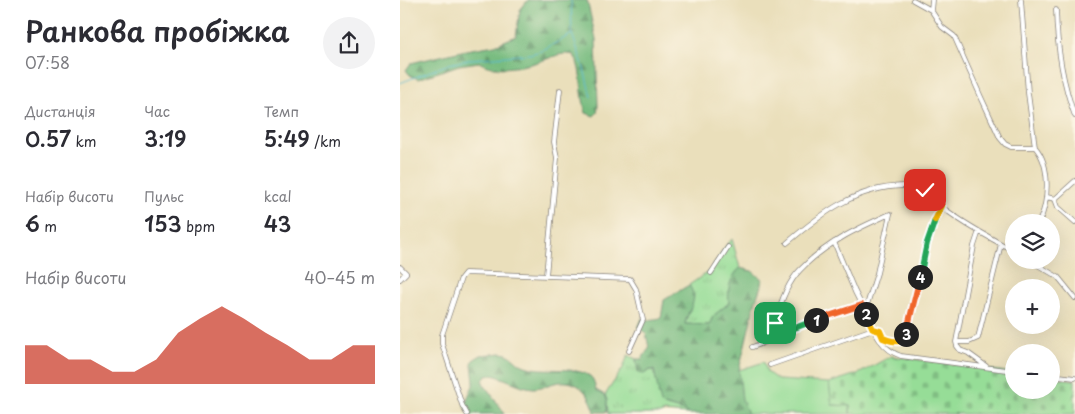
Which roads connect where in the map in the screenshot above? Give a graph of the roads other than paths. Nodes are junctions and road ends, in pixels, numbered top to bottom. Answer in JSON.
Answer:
{"nodes":[{"id":1,"x":913,"y":0,"type":"edge"},
{"id":2,"x":932,"y":0,"type":"edge"},
{"id":3,"x":1021,"y":0,"type":"edge"},
{"id":4,"x":931,"y":10,"type":"junction"},
{"id":5,"x":1056,"y":10,"type":"dead end"},
{"id":6,"x":560,"y":90,"type":"dead end"},
{"id":7,"x":1075,"y":116,"type":"edge"},
{"id":8,"x":1035,"y":147,"type":"junction"},
{"id":9,"x":1075,"y":181,"type":"edge"},
{"id":10,"x":1047,"y":197,"type":"junction"},
{"id":11,"x":1055,"y":199,"type":"junction"},
{"id":12,"x":942,"y":206,"type":"junction"},
{"id":13,"x":1042,"y":214,"type":"edge"},
{"id":14,"x":1075,"y":222,"type":"edge"},
{"id":15,"x":979,"y":231,"type":"junction"},
{"id":16,"x":834,"y":242,"type":"junction"},
{"id":17,"x":787,"y":243,"type":"dead end"},
{"id":18,"x":1001,"y":244,"type":"junction"},
{"id":19,"x":1005,"y":246,"type":"edge"},
{"id":20,"x":728,"y":247,"type":"dead end"},
{"id":21,"x":400,"y":267,"type":"edge"},
{"id":22,"x":1045,"y":269,"type":"edge"},
{"id":23,"x":710,"y":273,"type":"dead end"},
{"id":24,"x":546,"y":275,"type":"junction"},
{"id":25,"x":400,"y":279,"type":"edge"},
{"id":26,"x":1075,"y":298,"type":"edge"},
{"id":27,"x":862,"y":305,"type":"junction"},
{"id":28,"x":865,"y":311,"type":"junction"},
{"id":29,"x":873,"y":329,"type":"junction"},
{"id":30,"x":773,"y":336,"type":"junction"},
{"id":31,"x":956,"y":342,"type":"junction"},
{"id":32,"x":752,"y":347,"type":"dead end"},
{"id":33,"x":629,"y":351,"type":"dead end"},
{"id":34,"x":770,"y":366,"type":"dead end"},
{"id":35,"x":988,"y":367,"type":"junction"},
{"id":36,"x":1005,"y":370,"type":"edge"},
{"id":37,"x":1060,"y":376,"type":"edge"},
{"id":38,"x":1075,"y":378,"type":"edge"},
{"id":39,"x":467,"y":414,"type":"edge"}],
"edges":[{"from":1,"to":4,"type":"street"},
{"from":2,"to":4,"type":"street"},
{"from":3,"to":8,"type":"street"},
{"from":4,"to":8,"type":"street"},
{"from":5,"to":7,"type":"street"},
{"from":6,"to":24,"type":"street"},
{"from":8,"to":10,"type":"street"},
{"from":9,"to":11,"type":"street"},
{"from":10,"to":11,"type":"street"},
{"from":10,"to":13,"type":"street"},
{"from":11,"to":14,"type":"street"},
{"from":12,"to":15,"type":"street"},
{"from":12,"to":17,"type":"street"},
{"from":12,"to":29,"type":"street"},
{"from":15,"to":18,"type":"street"},
{"from":15,"to":31,"type":"street"},
{"from":16,"to":27,"type":"street"},
{"from":16,"to":28,"type":"street"},
{"from":16,"to":30,"type":"street"},
{"from":18,"to":19,"type":"street"},
{"from":18,"to":31,"type":"street"},
{"from":20,"to":23,"type":"street"},
{"from":21,"to":25,"type":"street"},
{"from":22,"to":26,"type":"street"},
{"from":24,"to":33,"type":"street"},
{"from":24,"to":39,"type":"street"},
{"from":27,"to":28,"type":"street"},
{"from":27,"to":30,"type":"street"},
{"from":28,"to":29,"type":"street"},
{"from":29,"to":34,"type":"street"},
{"from":29,"to":35,"type":"street"},
{"from":30,"to":32,"type":"street"},
{"from":31,"to":35,"type":"street"},
{"from":35,"to":36,"type":"street"},
{"from":37,"to":38,"type":"street"}]}
